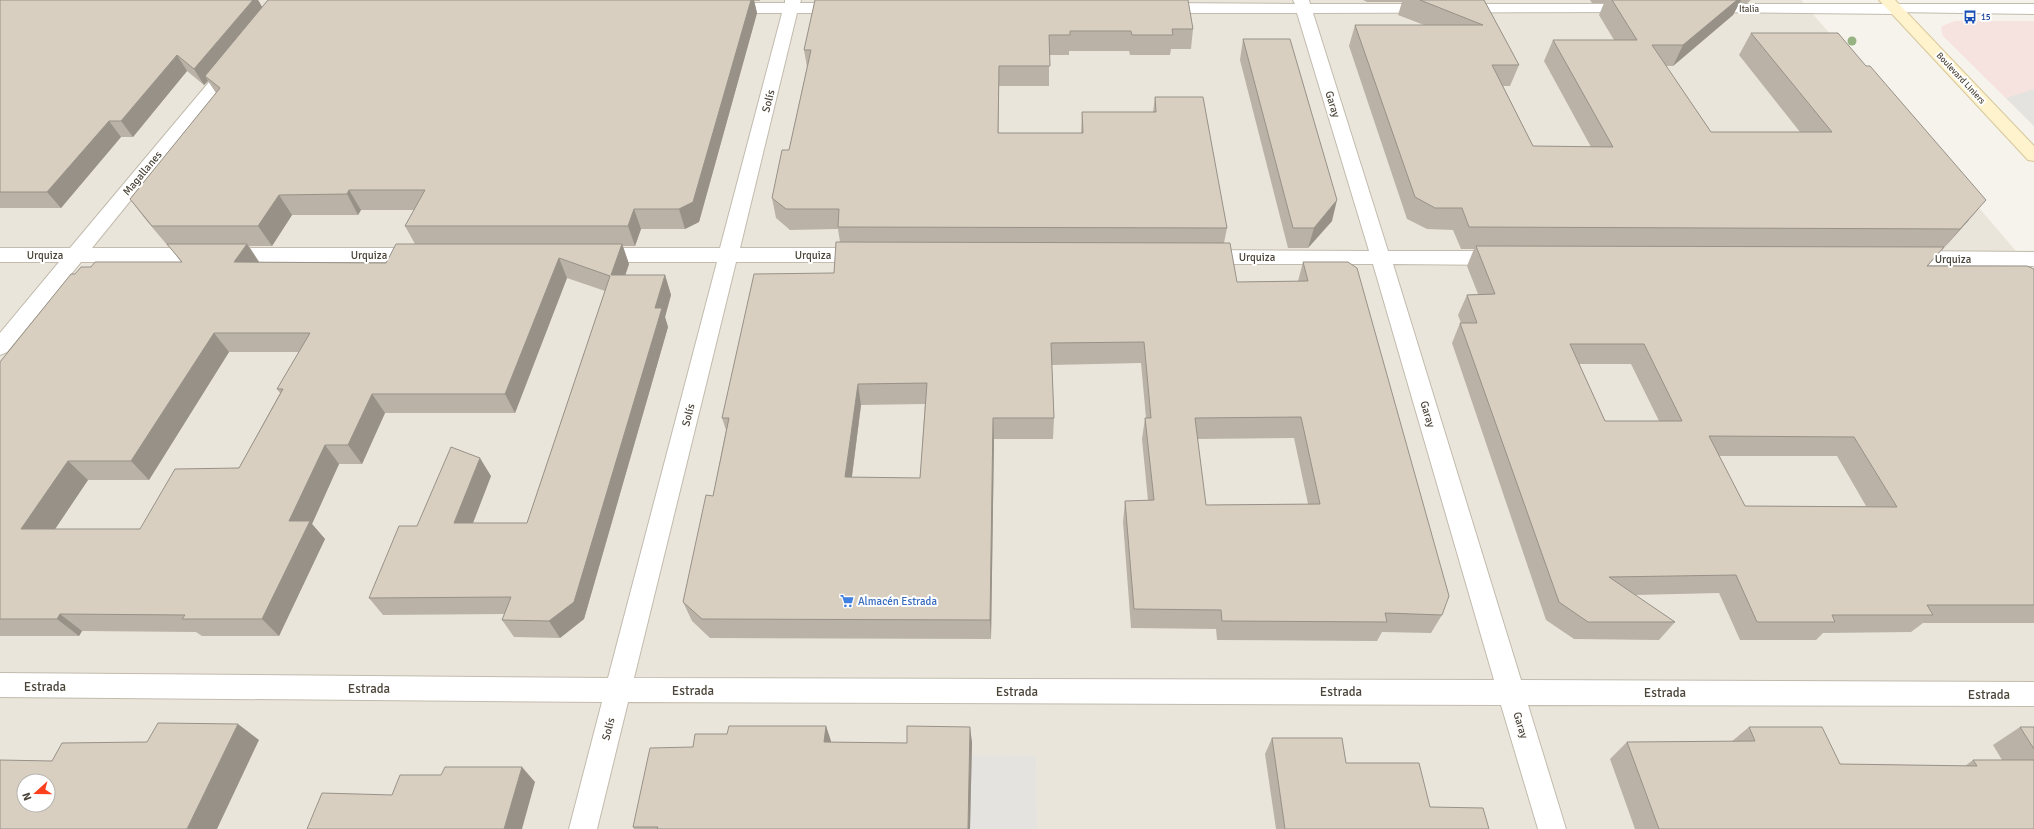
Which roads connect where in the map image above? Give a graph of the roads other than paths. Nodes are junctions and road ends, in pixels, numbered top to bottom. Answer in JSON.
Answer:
{"nodes":[{"id":1,"x":792,"y":4,"type":"edge"},
{"id":2,"x":1302,"y":4,"type":"edge"},
{"id":3,"x":1891,"y":5,"type":"edge"},
{"id":4,"x":711,"y":8,"type":"edge"},
{"id":5,"x":854,"y":8,"type":"edge"},
{"id":6,"x":1146,"y":8,"type":"edge"},
{"id":7,"x":1651,"y":9,"type":"edge"},
{"id":8,"x":1690,"y":9,"type":"edge"},
{"id":9,"x":2034,"y":10,"type":"edge"},
{"id":10,"x":240,"y":56,"type":"edge"},
{"id":11,"x":2034,"y":156,"type":"edge"},
{"id":12,"x":0,"y":255,"type":"edge"},
{"id":13,"x":75,"y":255,"type":"junction"},
{"id":14,"x":442,"y":255,"type":"edge"},
{"id":15,"x":578,"y":255,"type":"edge"},
{"id":16,"x":729,"y":255,"type":"junction"},
{"id":17,"x":880,"y":255,"type":"edge"},
{"id":18,"x":1182,"y":257,"type":"edge"},
{"id":19,"x":1381,"y":258,"type":"junction"},
{"id":20,"x":1517,"y":258,"type":"edge"},
{"id":21,"x":1891,"y":258,"type":"edge"},
{"id":22,"x":2034,"y":259,"type":"edge"},
{"id":23,"x":0,"y":347,"type":"edge"},
{"id":24,"x":0,"y":686,"type":"edge"},
{"id":25,"x":618,"y":690,"type":"junction"},
{"id":26,"x":1510,"y":691,"type":"junction"},
{"id":27,"x":2034,"y":694,"type":"edge"},
{"id":28,"x":583,"y":829,"type":"edge"},
{"id":29,"x":1552,"y":829,"type":"edge"}],
"edges":[{"from":1,"to":4,"type":"street"},
{"from":1,"to":5,"type":"street"},
{"from":1,"to":16,"type":"street","name":"Solís"},
{"from":2,"to":6,"type":"street"},
{"from":2,"to":7,"type":"street"},
{"from":2,"to":19,"type":"street","name":"Garay"},
{"from":3,"to":8,"type":"street","name":"Italia"},
{"from":3,"to":9,"type":"street","name":"Italia"},
{"from":3,"to":11,"type":"main road","name":"Boulevard Liniers"},
{"from":10,"to":13,"type":"street","name":"Magallanes"},
{"from":12,"to":13,"type":"street","name":"Urquiza"},
{"from":13,"to":14,"type":"street","name":"Urquiza"},
{"from":13,"to":23,"type":"street","name":"Magallanes"},
{"from":15,"to":16,"type":"street","name":"Urquiza"},
{"from":16,"to":17,"type":"street","name":"Urquiza"},
{"from":16,"to":25,"type":"street","name":"Solís"},
{"from":18,"to":19,"type":"street","name":"Urquiza"},
{"from":19,"to":20,"type":"street","name":"Urquiza"},
{"from":19,"to":26,"type":"street","name":"Garay"},
{"from":21,"to":22,"type":"street","name":"Urquiza"},
{"from":24,"to":25,"type":"street","name":"Estrada"},
{"from":25,"to":26,"type":"street","name":"Estrada"},
{"from":25,"to":28,"type":"street","name":"Solís"},
{"from":26,"to":27,"type":"street","name":"Estrada"},
{"from":26,"to":29,"type":"street","name":"Garay"}]}
